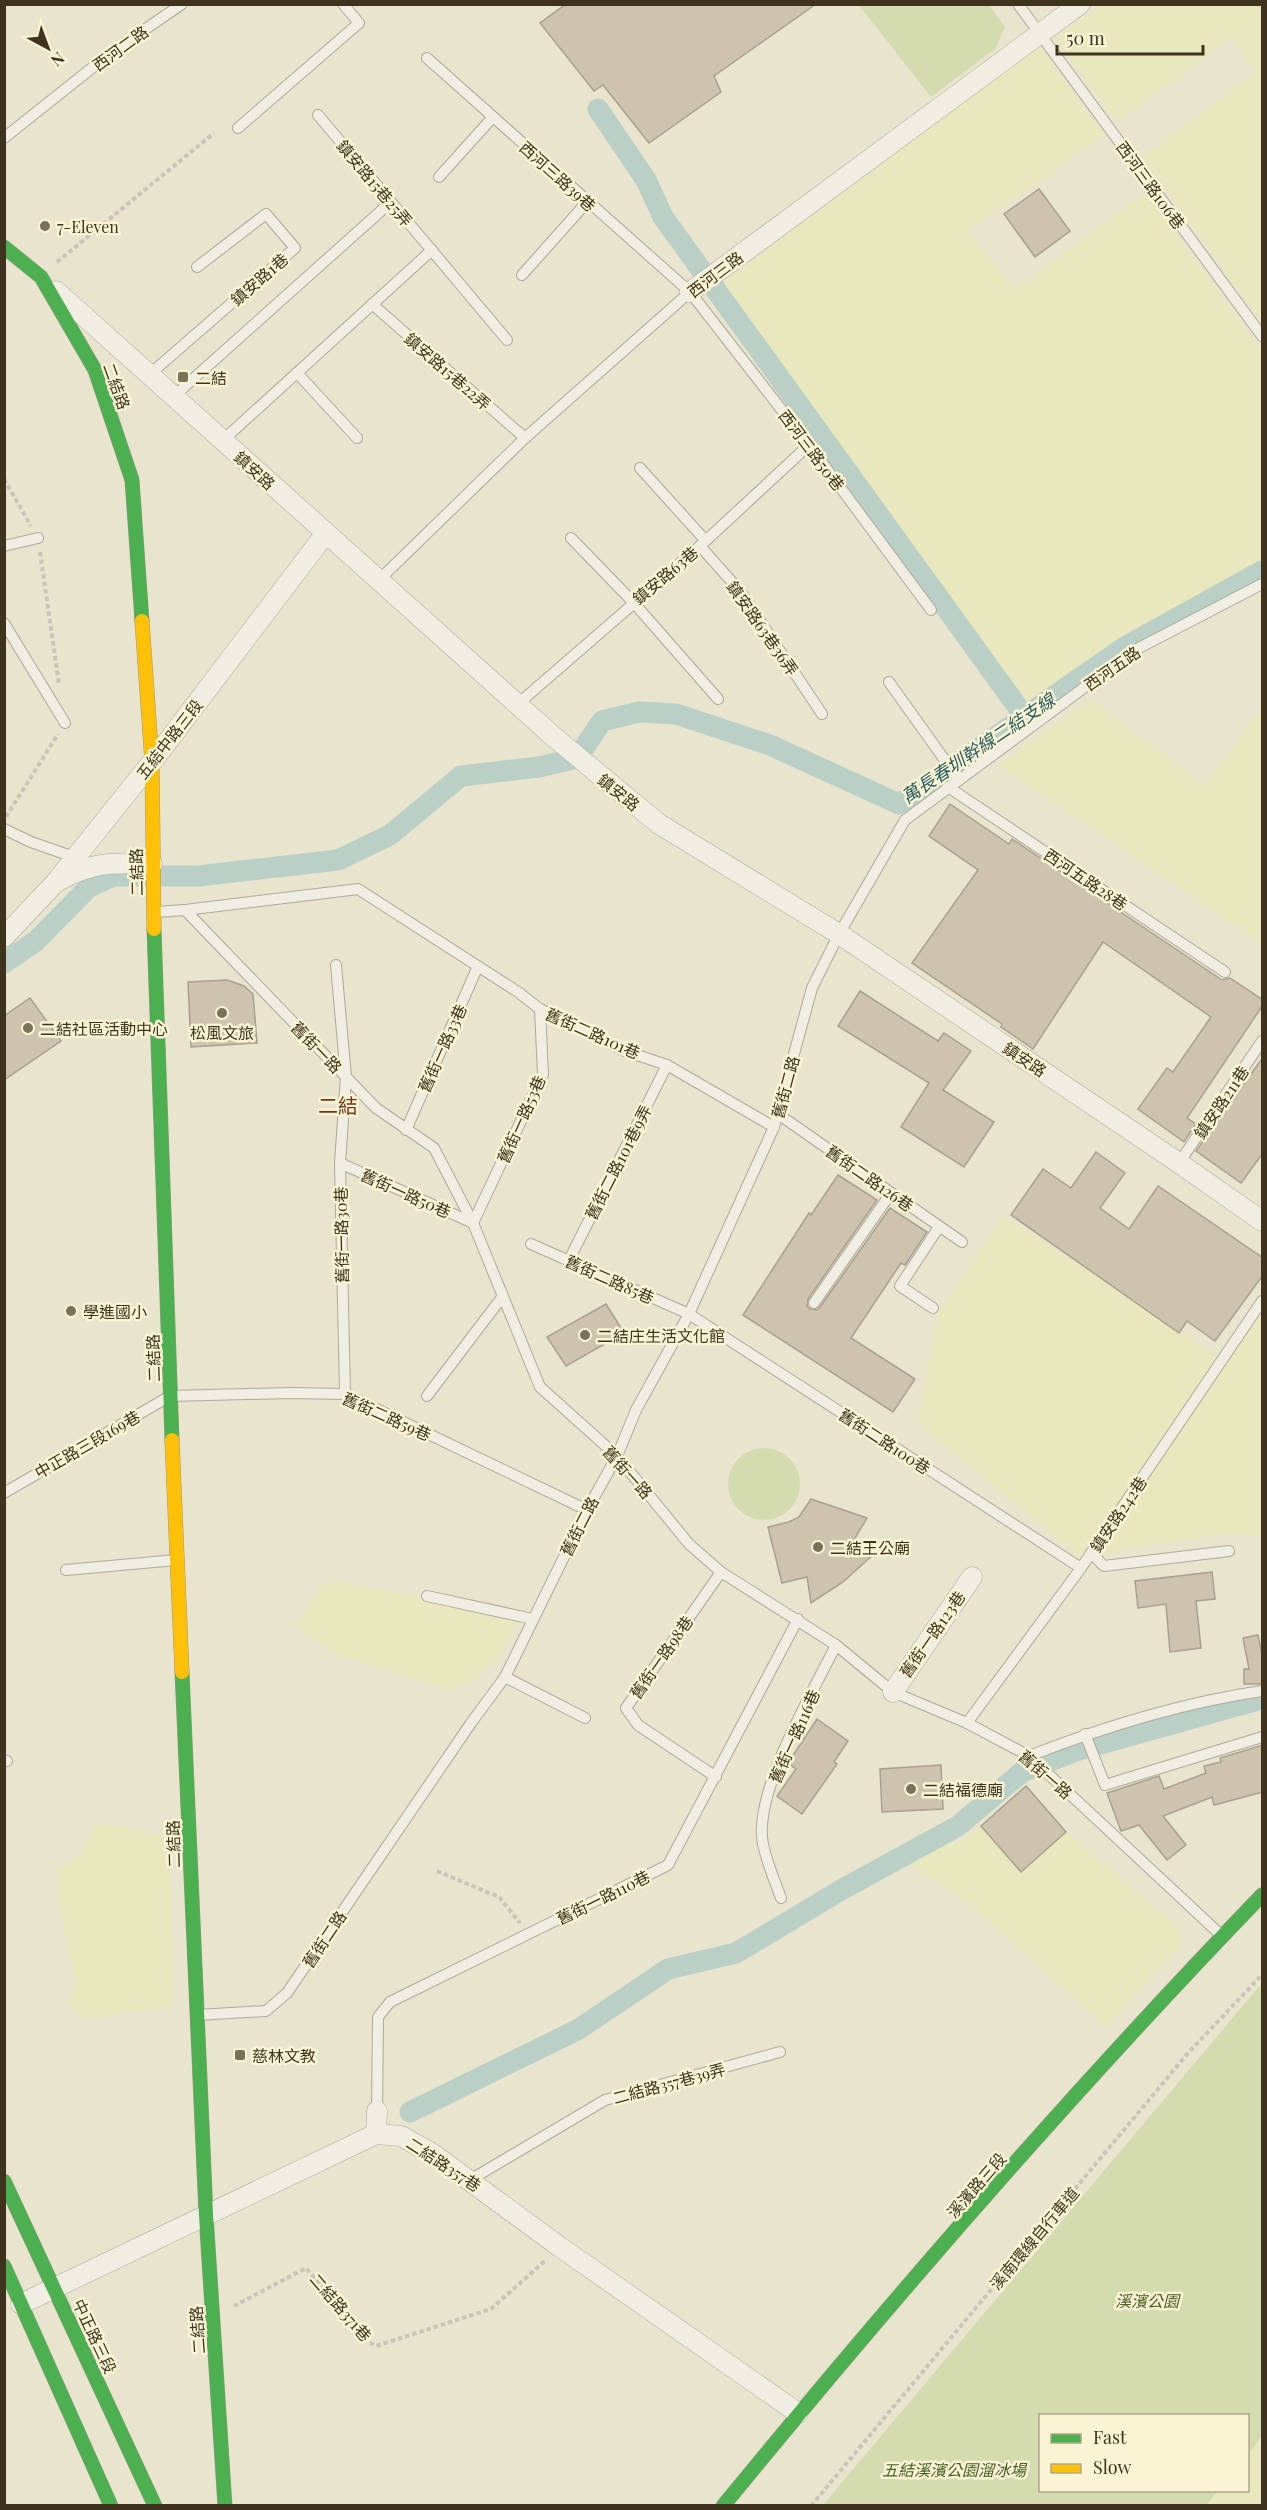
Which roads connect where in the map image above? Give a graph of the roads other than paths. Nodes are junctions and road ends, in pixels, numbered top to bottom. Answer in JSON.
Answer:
{"nodes":[{"id":1,"x":182,"y":4,"type":"edge"},
{"id":2,"x":343,"y":4,"type":"edge"},
{"id":3,"x":1018,"y":4,"type":"edge"},
{"id":4,"x":1080,"y":4,"type":"edge"},
{"id":5,"x":1040,"y":34,"type":"junction"},
{"id":6,"x":427,"y":58,"type":"dead end"},
{"id":7,"x":318,"y":115,"type":"dead end"},
{"id":8,"x":493,"y":117,"type":"junction"},
{"id":9,"x":238,"y":128,"type":"dead end"},
{"id":10,"x":4,"y":138,"type":"edge"},
{"id":11,"x":439,"y":177,"type":"dead end"},
{"id":12,"x":391,"y":202,"type":"junction"},
{"id":13,"x":587,"y":202,"type":"junction"},
{"id":14,"x":4,"y":247,"type":"edge"},
{"id":15,"x":432,"y":250,"type":"junction"},
{"id":16,"x":197,"y":267,"type":"dead end"},
{"id":17,"x":522,"y":275,"type":"dead end"},
{"id":18,"x":41,"y":278,"type":"junction"},
{"id":19,"x":690,"y":292,"type":"junction"},
{"id":20,"x":372,"y":304,"type":"junction"},
{"id":21,"x":1263,"y":336,"type":"edge"},
{"id":22,"x":507,"y":340,"type":"dead end"},
{"id":23,"x":297,"y":373,"type":"junction"},
{"id":24,"x":150,"y":374,"type":"junction"},
{"id":25,"x":174,"y":396,"type":"junction"},
{"id":26,"x":357,"y":438,"type":"dead end"},
{"id":27,"x":525,"y":438,"type":"junction"},
{"id":28,"x":222,"y":441,"type":"junction"},
{"id":29,"x":809,"y":445,"type":"junction"},
{"id":30,"x":640,"y":468,"type":"dead end"},
{"id":31,"x":326,"y":533,"type":"junction"},
{"id":32,"x":38,"y":538,"type":"road end"},
{"id":33,"x":572,"y":538,"type":"dead end"},
{"id":34,"x":703,"y":543,"type":"junction"},
{"id":35,"x":4,"y":546,"type":"edge"},
{"id":36,"x":379,"y":580,"type":"junction"},
{"id":37,"x":1263,"y":584,"type":"edge"},
{"id":38,"x":633,"y":602,"type":"junction"},
{"id":39,"x":931,"y":610,"type":"dead end"},
{"id":40,"x":4,"y":622,"type":"edge"},
{"id":41,"x":889,"y":682,"type":"dead end"},
{"id":42,"x":718,"y":699,"type":"dead end"},
{"id":43,"x":519,"y":703,"type":"junction"},
{"id":44,"x":822,"y":714,"type":"dead end"},
{"id":45,"x":65,"y":723,"type":"road end"},
{"id":46,"x":152,"y":762,"type":"junction"},
{"id":47,"x":959,"y":780,"type":"junction"},
{"id":48,"x":948,"y":787,"type":"junction"},
{"id":49,"x":4,"y":829,"type":"edge"},
{"id":50,"x":74,"y":857,"type":"junction"},
{"id":51,"x":152,"y":868,"type":"junction"},
{"id":52,"x":55,"y":883,"type":"junction"},
{"id":53,"x":185,"y":910,"type":"junction"},
{"id":54,"x":153,"y":912,"type":"junction"},
{"id":55,"x":839,"y":934,"type":"junction"},
{"id":56,"x":4,"y":937,"type":"edge"},
{"id":57,"x":336,"y":965,"type":"dead end"},
{"id":58,"x":478,"y":966,"type":"junction"},
{"id":59,"x":1225,"y":972,"type":"dead end"},
{"id":60,"x":540,"y":1010,"type":"junction"},
{"id":61,"x":1263,"y":1041,"type":"edge"},
{"id":62,"x":667,"y":1065,"type":"junction"},
{"id":63,"x":346,"y":1077,"type":"junction"},
{"id":64,"x":777,"y":1114,"type":"junction"},
{"id":65,"x":774,"y":1127,"type":"junction"},
{"id":66,"x":406,"y":1130,"type":"junction"},
{"id":67,"x":340,"y":1163,"type":"junction"},
{"id":68,"x":1179,"y":1163,"type":"junction"},
{"id":69,"x":891,"y":1193,"type":"junction"},
{"id":70,"x":1263,"y":1221,"type":"edge"},
{"id":71,"x":473,"y":1223,"type":"junction"},
{"id":72,"x":939,"y":1227,"type":"junction"},
{"id":73,"x":962,"y":1242,"type":"dead end"},
{"id":74,"x":531,"y":1245,"type":"dead end"},
{"id":75,"x":569,"y":1260,"type":"junction"},
{"id":76,"x":503,"y":1296,"type":"junction"},
{"id":77,"x":1263,"y":1301,"type":"edge"},
{"id":78,"x":814,"y":1303,"type":"dead end"},
{"id":79,"x":933,"y":1308,"type":"dead end"},
{"id":80,"x":689,"y":1314,"type":"junction"},
{"id":81,"x":345,"y":1394,"type":"junction"},
{"id":82,"x":170,"y":1396,"type":"junction"},
{"id":83,"x":427,"y":1396,"type":"dead end"},
{"id":84,"x":616,"y":1456,"type":"junction"},
{"id":85,"x":4,"y":1493,"type":"edge"},
{"id":86,"x":587,"y":1510,"type":"junction"},
{"id":87,"x":1229,"y":1551,"type":"dead end"},
{"id":88,"x":1091,"y":1553,"type":"junction"},
{"id":89,"x":177,"y":1560,"type":"junction"},
{"id":90,"x":1081,"y":1568,"type":"junction"},
{"id":91,"x":66,"y":1570,"type":"dead end"},
{"id":92,"x":721,"y":1572,"type":"junction"},
{"id":93,"x":972,"y":1577,"type":"dead end"},
{"id":94,"x":427,"y":1596,"type":"dead end"},
{"id":95,"x":533,"y":1619,"type":"junction"},
{"id":96,"x":798,"y":1620,"type":"junction"},
{"id":97,"x":836,"y":1645,"type":"junction"},
{"id":98,"x":505,"y":1677,"type":"junction"},
{"id":99,"x":1263,"y":1691,"type":"edge"},
{"id":100,"x":893,"y":1692,"type":"junction"},
{"id":101,"x":585,"y":1718,"type":"dead end"},
{"id":102,"x":967,"y":1722,"type":"junction"},
{"id":103,"x":1085,"y":1734,"type":"junction"},
{"id":104,"x":1263,"y":1737,"type":"edge"},
{"id":105,"x":1029,"y":1756,"type":"junction"},
{"id":106,"x":716,"y":1777,"type":"junction"},
{"id":107,"x":1263,"y":1895,"type":"edge"},
{"id":108,"x":781,"y":1898,"type":"dead end"},
{"id":109,"x":1222,"y":1936,"type":"junction"},
{"id":110,"x":197,"y":2015,"type":"junction"},
{"id":111,"x":780,"y":2052,"type":"dead end"},
{"id":112,"x":377,"y":2111,"type":"joint"},
{"id":113,"x":376,"y":2134,"type":"junction"},
{"id":114,"x":470,"y":2180,"type":"junction"},
{"id":115,"x":4,"y":2181,"type":"edge"},
{"id":116,"x":206,"y":2215,"type":"junction"},
{"id":117,"x":4,"y":2266,"type":"edge"},
{"id":118,"x":55,"y":2288,"type":"junction"},
{"id":119,"x":21,"y":2304,"type":"junction"},
{"id":120,"x":798,"y":2413,"type":"junction"},
{"id":121,"x":111,"y":2505,"type":"edge"},
{"id":122,"x":155,"y":2505,"type":"edge"},
{"id":123,"x":225,"y":2505,"type":"edge"},
{"id":124,"x":723,"y":2505,"type":"edge"}],
"edges":[{"from":1,"to":10,"type":"lane","name":"西河二路"},
{"from":2,"to":9,"type":"lane"},
{"from":3,"to":5,"type":"lane","name":"西河三路106巷"},
{"from":4,"to":5,"type":"street","name":"西河三路"},
{"from":5,"to":19,"type":"street","name":"西河三路"},
{"from":5,"to":21,"type":"lane","name":"西河三路106巷"},
{"from":6,"to":8,"type":"lane","name":"西河三路39巷"},
{"from":7,"to":12,"type":"lane","name":"鎮安路15巷25弄"},
{"from":8,"to":11,"type":"lane"},
{"from":8,"to":13,"type":"lane","name":"西河三路39巷"},
{"from":12,"to":15,"type":"lane","name":"鎮安路15巷25弄"},
{"from":12,"to":25,"type":"lane"},
{"from":13,"to":17,"type":"lane"},
{"from":13,"to":19,"type":"lane","name":"西河三路39巷"},
{"from":14,"to":18,"type":"street","name":"二結路"},
{"from":15,"to":20,"type":"lane"},
{"from":15,"to":22,"type":"lane","name":"鎮安路15巷25弄"},
{"from":16,"to":24,"type":"lane","name":"鎮安路1巷"},
{"from":18,"to":24,"type":"street","name":"鎮安路"},
{"from":18,"to":46,"type":"street","name":"二結路"},
{"from":19,"to":27,"type":"lane","name":"西河三路"},
{"from":19,"to":29,"type":"lane","name":"西河三路50巷"},
{"from":20,"to":23,"type":"lane"},
{"from":20,"to":27,"type":"lane","name":"鎮安路15巷22弄"},
{"from":23,"to":26,"type":"lane"},
{"from":23,"to":28,"type":"lane"},
{"from":24,"to":25,"type":"street","name":"鎮安路"},
{"from":25,"to":28,"type":"street","name":"鎮安路"},
{"from":27,"to":36,"type":"lane","name":"西河三路"},
{"from":28,"to":31,"type":"street","name":"鎮安路"},
{"from":29,"to":34,"type":"lane","name":"鎮安路63巷"},
{"from":29,"to":39,"type":"lane","name":"西河三路50巷"},
{"from":30,"to":34,"type":"lane","name":"鎮安路63巷36弄"},
{"from":31,"to":36,"type":"street","name":"鎮安路"},
{"from":31,"to":46,"type":"street","name":"五結中路三段"},
{"from":32,"to":35,"type":"lane"},
{"from":33,"to":38,"type":"lane"},
{"from":34,"to":38,"type":"lane","name":"鎮安路63巷"},
{"from":34,"to":44,"type":"lane","name":"鎮安路63巷36弄"},
{"from":36,"to":43,"type":"street","name":"鎮安路"},
{"from":37,"to":47,"type":"lane","name":"西河五路"},
{"from":38,"to":42,"type":"lane"},
{"from":38,"to":43,"type":"lane","name":"鎮安路63巷"},
{"from":40,"to":45,"type":"lane"},
{"from":41,"to":47,"type":"lane"},
{"from":43,"to":55,"type":"street","name":"鎮安路"},
{"from":46,"to":50,"type":"street","name":"五結中路三段"},
{"from":46,"to":51,"type":"street","name":"二結路"},
{"from":47,"to":48,"type":"lane","name":"西河五路"},
{"from":48,"to":55,"type":"lane","name":"西河五路"},
{"from":48,"to":59,"type":"lane","name":"西河五路28巷"},
{"from":49,"to":50,"type":"lane"},
{"from":50,"to":52,"type":"street","name":"五結中路三段"},
{"from":51,"to":52,"type":"street"},
{"from":51,"to":54,"type":"street","name":"二結路"},
{"from":52,"to":56,"type":"street","name":"五結中路三段"},
{"from":53,"to":54,"type":"lane"},
{"from":53,"to":58,"type":"lane","name":"舊街二路101巷"},
{"from":53,"to":63,"type":"lane","name":"舊街一路"},
{"from":54,"to":82,"type":"street","name":"二結路"},
{"from":55,"to":64,"type":"lane","name":"舊街二路"},
{"from":55,"to":68,"type":"street","name":"鎮安路"},
{"from":57,"to":63,"type":"lane","name":"舊街一路30巷"},
{"from":58,"to":60,"type":"lane","name":"舊街二路101巷"},
{"from":58,"to":66,"type":"lane","name":"舊街一路33巷"},
{"from":60,"to":62,"type":"lane","name":"舊街二路101巷"},
{"from":60,"to":71,"type":"lane","name":"舊街一路53巷"},
{"from":61,"to":68,"type":"lane","name":"鎮安路211巷"},
{"from":62,"to":65,"type":"lane","name":"舊街二路101巷"},
{"from":62,"to":75,"type":"lane","name":"舊街二路101巷9弄"},
{"from":63,"to":66,"type":"lane","name":"舊街一路"},
{"from":63,"to":67,"type":"lane","name":"舊街一路30巷"},
{"from":64,"to":65,"type":"lane","name":"舊街二路"},
{"from":64,"to":69,"type":"lane","name":"舊街二路126巷"},
{"from":65,"to":80,"type":"lane","name":"舊街二路"},
{"from":66,"to":71,"type":"lane","name":"舊街一路"},
{"from":67,"to":71,"type":"lane","name":"舊街一路50巷"},
{"from":67,"to":81,"type":"lane","name":"舊街一路30巷"},
{"from":68,"to":70,"type":"street","name":"鎮安路"},
{"from":69,"to":72,"type":"lane","name":"舊街二路126巷"},
{"from":69,"to":78,"type":"lane"},
{"from":71,"to":76,"type":"lane","name":"舊街一路"},
{"from":72,"to":73,"type":"lane","name":"舊街二路126巷"},
{"from":72,"to":79,"type":"lane"},
{"from":74,"to":75,"type":"lane","name":"舊街二路85巷"},
{"from":75,"to":80,"type":"lane","name":"舊街二路85巷"},
{"from":76,"to":83,"type":"lane"},
{"from":76,"to":84,"type":"lane","name":"舊街一路"},
{"from":77,"to":88,"type":"lane","name":"鎮安路242巷"},
{"from":80,"to":84,"type":"lane","name":"舊街二路"},
{"from":80,"to":90,"type":"lane","name":"舊街二路100巷"},
{"from":81,"to":82,"type":"lane","name":"舊街二路59巷"},
{"from":81,"to":86,"type":"lane","name":"舊街二路59巷"},
{"from":82,"to":85,"type":"lane","name":"中正路三段169巷"},
{"from":82,"to":89,"type":"street","name":"二結路"},
{"from":84,"to":86,"type":"lane","name":"舊街二路"},
{"from":84,"to":92,"type":"lane","name":"舊街一路"},
{"from":86,"to":95,"type":"lane","name":"舊街二路"},
{"from":87,"to":88,"type":"lane"},
{"from":88,"to":90,"type":"lane","name":"鎮安路242巷"},
{"from":89,"to":91,"type":"lane"},
{"from":89,"to":110,"type":"street","name":"二結路"},
{"from":90,"to":102,"type":"lane","name":"鎮安路242巷"},
{"from":92,"to":96,"type":"lane","name":"舊街一路"},
{"from":92,"to":106,"type":"lane","name":"舊街一路98巷"},
{"from":93,"to":100,"type":"street","name":"舊街一路123巷"},
{"from":94,"to":95,"type":"lane"},
{"from":95,"to":98,"type":"lane","name":"舊街二路"},
{"from":96,"to":97,"type":"lane","name":"舊街一路"},
{"from":96,"to":106,"type":"lane","name":"舊街一路110巷"},
{"from":97,"to":100,"type":"lane","name":"舊街一路"},
{"from":97,"to":108,"type":"lane","name":"舊街一路116巷"},
{"from":98,"to":101,"type":"lane"},
{"from":98,"to":110,"type":"lane","name":"舊街二路"},
{"from":99,"to":103,"type":"lane"},
{"from":100,"to":102,"type":"lane","name":"舊街一路"},
{"from":102,"to":105,"type":"lane","name":"舊街一路"},
{"from":103,"to":104,"type":"lane"},
{"from":103,"to":105,"type":"lane"},
{"from":105,"to":109,"type":"lane","name":"舊街一路"},
{"from":106,"to":112,"type":"lane","name":"舊街一路110巷"},
{"from":107,"to":109,"type":"street","name":"溪濱路三段"},
{"from":109,"to":120,"type":"street","name":"溪濱路三段"},
{"from":110,"to":116,"type":"street","name":"二結路"},
{"from":111,"to":114,"type":"lane","name":"二結路357巷39弄"},
{"from":112,"to":113,"type":"street"},
{"from":113,"to":114,"type":"street","name":"二結路357巷"},
{"from":113,"to":116,"type":"street"},
{"from":114,"to":120,"type":"street","name":"二結路357巷"},
{"from":115,"to":118,"type":"street","name":"中正路三段"},
{"from":116,"to":118,"type":"street"},
{"from":116,"to":123,"type":"street","name":"二結路"},
{"from":117,"to":119,"type":"street"},
{"from":118,"to":119,"type":"street"},
{"from":118,"to":122,"type":"street","name":"中正路三段"},
{"from":119,"to":121,"type":"street"},
{"from":120,"to":124,"type":"street","name":"溪濱路三段"}]}
